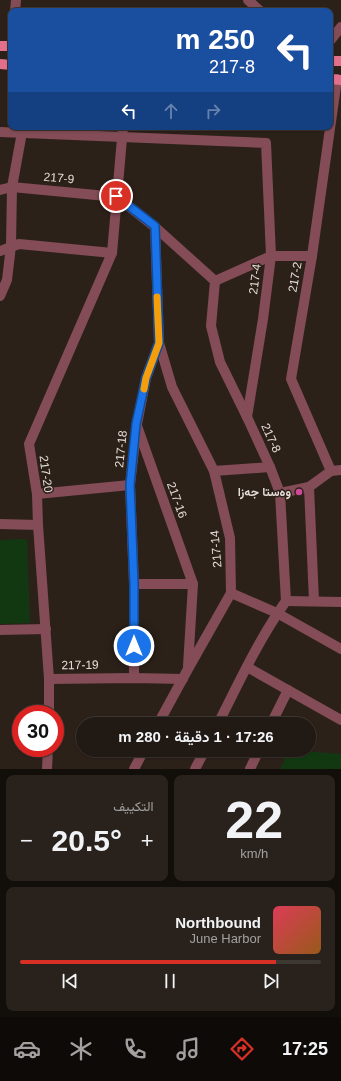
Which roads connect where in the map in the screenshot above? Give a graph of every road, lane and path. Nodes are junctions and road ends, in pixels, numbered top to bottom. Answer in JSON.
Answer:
{"nodes":[{"id":1,"x":248,"y":0,"type":"edge"},
{"id":2,"x":257,"y":8,"type":"edge"},
{"id":3,"x":341,"y":27,"type":"edge"},
{"id":4,"x":333,"y":37,"type":"edge"},
{"id":5,"x":336,"y":79,"type":"edge"},
{"id":6,"x":333,"y":101,"type":"edge"},
{"id":7,"x":23,"y":130,"type":"edge"},
{"id":8,"x":329,"y":130,"type":"edge"},
{"id":9,"x":0,"y":132,"type":"edge"},
{"id":10,"x":123,"y":132,"type":"edge"},
{"id":11,"x":12,"y":187,"type":"junction"},
{"id":12,"x":0,"y":190,"type":"edge"},
{"id":13,"x":116,"y":196,"type":"junction"},
{"id":14,"x":155,"y":226,"type":"junction"},
{"id":15,"x":11,"y":246,"type":"junction"},
{"id":16,"x":0,"y":251,"type":"edge"},
{"id":17,"x":112,"y":253,"type":"junction"},
{"id":18,"x":271,"y":256,"type":"junction"},
{"id":19,"x":312,"y":256,"type":"junction"},
{"id":20,"x":215,"y":281,"type":"junction"},
{"id":21,"x":0,"y":296,"type":"edge"},
{"id":22,"x":159,"y":343,"type":"junction"},
{"id":23,"x":247,"y":417,"type":"junction"},
{"id":24,"x":136,"y":424,"type":"junction"},
{"id":25,"x":270,"y":467,"type":"junction"},
{"id":26,"x":336,"y":470,"type":"edge"},
{"id":27,"x":214,"y":471,"type":"junction"},
{"id":28,"x":130,"y":485,"type":"junction"},
{"id":29,"x":309,"y":487,"type":"junction"},
{"id":30,"x":280,"y":493,"type":"junction"},
{"id":31,"x":37,"y":494,"type":"junction"},
{"id":32,"x":0,"y":524,"type":"edge"},
{"id":33,"x":38,"y":526,"type":"junction"},
{"id":34,"x":134,"y":584,"type":"junction"},
{"id":35,"x":194,"y":584,"type":"junction"},
{"id":36,"x":231,"y":593,"type":"junction"},
{"id":37,"x":286,"y":601,"type":"junction"},
{"id":38,"x":314,"y":601,"type":"junction"},
{"id":39,"x":341,"y":602,"type":"edge"},
{"id":40,"x":277,"y":613,"type":"junction"},
{"id":41,"x":46,"y":628,"type":"junction"},
{"id":42,"x":0,"y":630,"type":"edge"},
{"id":43,"x":341,"y":649,"type":"edge"},
{"id":44,"x":247,"y":667,"type":"junction"},
{"id":45,"x":188,"y":669,"type":"junction"},
{"id":46,"x":134,"y":678,"type":"junction"},
{"id":47,"x":49,"y":679,"type":"junction"},
{"id":48,"x":182,"y":679,"type":"junction"},
{"id":49,"x":288,"y":690,"type":"junction"},
{"id":50,"x":49,"y":705,"type":"edge"},
{"id":51,"x":162,"y":717,"type":"edge"},
{"id":52,"x":222,"y":717,"type":"edge"},
{"id":53,"x":274,"y":717,"type":"edge"},
{"id":54,"x":341,"y":720,"type":"edge"},
{"id":55,"x":48,"y":757,"type":"edge"},
{"id":56,"x":140,"y":757,"type":"edge"},
{"id":57,"x":201,"y":757,"type":"edge"},
{"id":58,"x":256,"y":757,"type":"edge"},
{"id":59,"x":47,"y":769,"type":"edge"},
{"id":60,"x":134,"y":769,"type":"edge"},
{"id":61,"x":195,"y":769,"type":"edge"},
{"id":62,"x":250,"y":769,"type":"edge"}],
"edges":[{"from":1,"to":2,"type":"street"},
{"from":3,"to":4,"type":"street"},
{"from":5,"to":6,"type":"street","name":"217-2"},
{"from":7,"to":9,"type":"street"},
{"from":7,"to":10,"type":"street"},
{"from":7,"to":11,"type":"street"},
{"from":8,"to":19,"type":"street","name":"217-2"},
{"from":10,"to":13,"type":"street","name":"217-20"},
{"from":10,"to":18,"type":"street","name":"217-4"},
{"from":11,"to":12,"type":"street","name":"217-9"},
{"from":11,"to":13,"type":"street","name":"217-9"},
{"from":11,"to":15,"type":"street"},
{"from":13,"to":14,"type":"street"},
{"from":13,"to":17,"type":"street","name":"217-20"},
{"from":14,"to":20,"type":"street"},
{"from":14,"to":22,"type":"street","name":"217-18"},
{"from":15,"to":16,"type":"street"},
{"from":15,"to":17,"type":"street"},
{"from":15,"to":21,"type":"street"},
{"from":17,"to":31,"type":"street","name":"217-20"},
{"from":18,"to":19,"type":"street"},
{"from":18,"to":20,"type":"street"},
{"from":18,"to":23,"type":"street","name":"217-4"},
{"from":19,"to":26,"type":"street","name":"217-2"},
{"from":20,"to":23,"type":"street","name":"217-8"},
{"from":22,"to":24,"type":"street","name":"217-18"},
{"from":22,"to":27,"type":"street","name":"217-14"},
{"from":23,"to":25,"type":"street","name":"217-8"},
{"from":24,"to":28,"type":"street","name":"217-18"},
{"from":24,"to":35,"type":"street","name":"217-16"},
{"from":25,"to":27,"type":"street"},
{"from":25,"to":30,"type":"street","name":"217-8"},
{"from":26,"to":29,"type":"street"},
{"from":27,"to":36,"type":"street","name":"217-14"},
{"from":28,"to":31,"type":"street"},
{"from":28,"to":34,"type":"street","name":"217-18"},
{"from":29,"to":30,"type":"street"},
{"from":29,"to":38,"type":"street"},
{"from":30,"to":37,"type":"street","name":"217-8"},
{"from":31,"to":33,"type":"street","name":"217-20"},
{"from":32,"to":33,"type":"street"},
{"from":33,"to":41,"type":"street","name":"217-20"},
{"from":34,"to":35,"type":"street"},
{"from":34,"to":46,"type":"street","name":"217-18"},
{"from":35,"to":45,"type":"street"},
{"from":36,"to":40,"type":"street"},
{"from":36,"to":45,"type":"street"},
{"from":37,"to":38,"type":"street"},
{"from":37,"to":40,"type":"street"},
{"from":38,"to":39,"type":"street"},
{"from":40,"to":43,"type":"street"},
{"from":40,"to":44,"type":"street"},
{"from":41,"to":42,"type":"street"},
{"from":41,"to":47,"type":"street","name":"217-20"},
{"from":44,"to":49,"type":"street"},
{"from":44,"to":52,"type":"street"},
{"from":45,"to":48,"type":"street"},
{"from":46,"to":47,"type":"street","name":"217-19"},
{"from":46,"to":48,"type":"street","name":"217-19"},
{"from":47,"to":50,"type":"street","name":"217-20"},
{"from":48,"to":51,"type":"street"},
{"from":49,"to":53,"type":"street"},
{"from":49,"to":54,"type":"street"},
{"from":55,"to":59,"type":"street"},
{"from":56,"to":60,"type":"street"},
{"from":57,"to":61,"type":"street"},
{"from":58,"to":62,"type":"street"}]}
